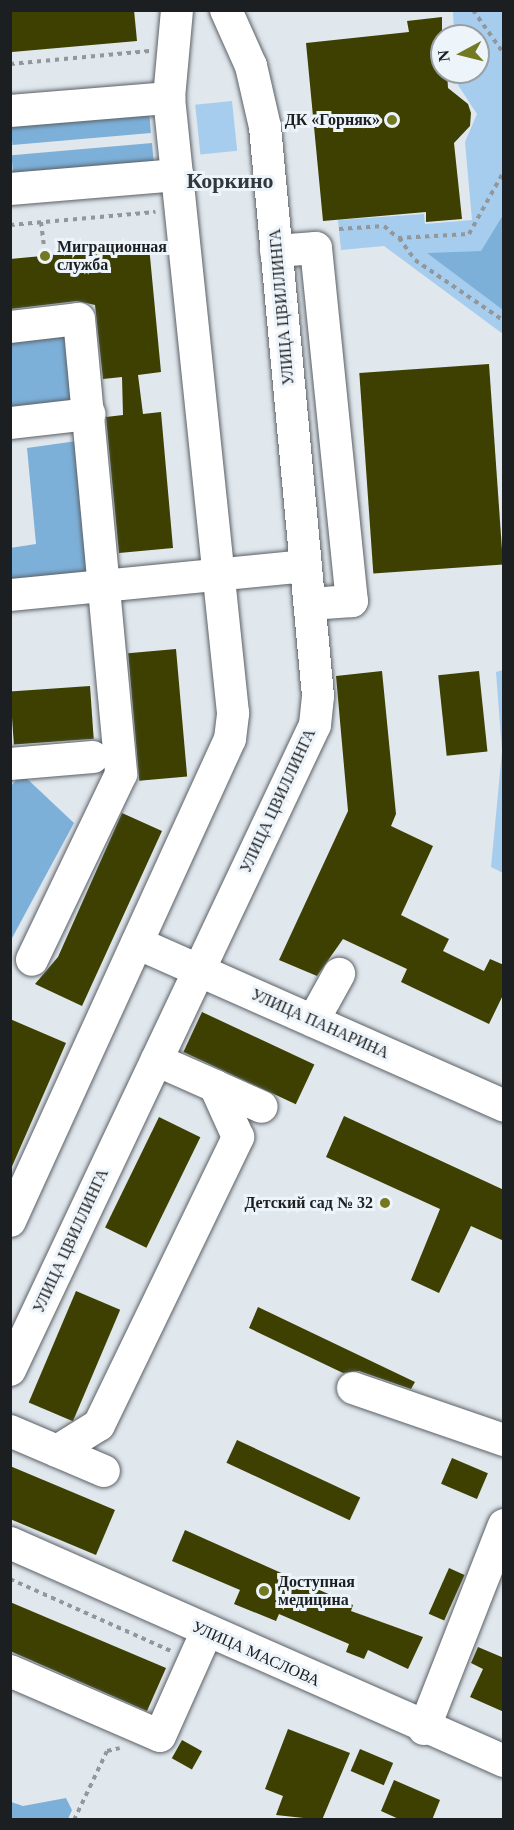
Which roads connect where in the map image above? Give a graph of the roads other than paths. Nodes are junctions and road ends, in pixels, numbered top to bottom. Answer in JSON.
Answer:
{"nodes":[{"id":1,"x":177,"y":10,"type":"edge"},
{"id":2,"x":226,"y":10,"type":"edge"},
{"id":3,"x":169,"y":98,"type":"junction"},
{"id":4,"x":10,"y":111,"type":"edge"},
{"id":5,"x":177,"y":175,"type":"junction"},
{"id":6,"x":10,"y":189,"type":"edge"},
{"id":7,"x":276,"y":251,"type":"junction"},
{"id":8,"x":10,"y":327,"type":"edge"},
{"id":9,"x":89,"y":414,"type":"junction"},
{"id":10,"x":10,"y":423,"type":"edge"},
{"id":11,"x":306,"y":566,"type":"junction"},
{"id":12,"x":219,"y":575,"type":"junction"},
{"id":13,"x":106,"y":585,"type":"junction"},
{"id":14,"x":10,"y":595,"type":"edge"},
{"id":15,"x":310,"y":604,"type":"junction"},
{"id":16,"x":93,"y":758,"type":"dead end"},
{"id":17,"x":10,"y":764,"type":"edge"},
{"id":18,"x":137,"y":943,"type":"junction"},
{"id":19,"x":32,"y":960,"type":"dead end"},
{"id":20,"x":198,"y":970,"type":"junction"},
{"id":21,"x":339,"y":974,"type":"dead end"},
{"id":22,"x":313,"y":1021,"type":"junction"},
{"id":23,"x":156,"y":1060,"type":"junction"},
{"id":24,"x":215,"y":1086,"type":"junction"},
{"id":25,"x":504,"y":1106,"type":"edge"},
{"id":26,"x":262,"y":1107,"type":"dead end"},
{"id":27,"x":10,"y":1221,"type":"edge"},
{"id":28,"x":10,"y":1370,"type":"edge"},
{"id":29,"x":353,"y":1388,"type":"dead end"},
{"id":30,"x":10,"y":1431,"type":"edge"},
{"id":31,"x":504,"y":1440,"type":"edge"},
{"id":32,"x":57,"y":1451,"type":"junction"},
{"id":33,"x":104,"y":1471,"type":"dead end"},
{"id":34,"x":504,"y":1526,"type":"edge"},
{"id":35,"x":10,"y":1543,"type":"edge"},
{"id":36,"x":207,"y":1631,"type":"junction"},
{"id":37,"x":10,"y":1671,"type":"edge"},
{"id":38,"x":424,"y":1728,"type":"junction"},
{"id":39,"x":504,"y":1761,"type":"edge"}],
"edges":[{"from":1,"to":3,"type":"street"},
{"from":2,"to":7,"type":"street","name":"УЛИЦА ЦВИЛЛИНГА"},
{"from":3,"to":4,"type":"street"},
{"from":3,"to":5,"type":"street"},
{"from":5,"to":6,"type":"street"},
{"from":5,"to":12,"type":"street"},
{"from":7,"to":11,"type":"street","name":"УЛИЦА ЦВИЛЛИНГА"},
{"from":7,"to":15,"type":"street"},
{"from":8,"to":9,"type":"street"},
{"from":9,"to":10,"type":"street"},
{"from":9,"to":13,"type":"street"},
{"from":11,"to":12,"type":"street"},
{"from":11,"to":15,"type":"street","name":"УЛИЦА ЦВИЛЛИНГА"},
{"from":12,"to":13,"type":"street"},
{"from":12,"to":18,"type":"street"},
{"from":13,"to":14,"type":"street"},
{"from":13,"to":19,"type":"street"},
{"from":15,"to":20,"type":"street","name":"УЛИЦА ЦВИЛЛИНГА"},
{"from":16,"to":17,"type":"street"},
{"from":18,"to":20,"type":"street","name":"УЛИЦА ПАНАРИНА"},
{"from":18,"to":27,"type":"street"},
{"from":20,"to":22,"type":"street","name":"УЛИЦА ПАНАРИНА"},
{"from":20,"to":23,"type":"street","name":"УЛИЦА ЦВИЛЛИНГА"},
{"from":21,"to":22,"type":"street"},
{"from":22,"to":25,"type":"street","name":"УЛИЦА ПАНАРИНА"},
{"from":23,"to":24,"type":"street"},
{"from":23,"to":28,"type":"street","name":"УЛИЦА ЦВИЛЛИНГА"},
{"from":24,"to":26,"type":"street"},
{"from":24,"to":32,"type":"street"},
{"from":29,"to":31,"type":"street"},
{"from":30,"to":32,"type":"street"},
{"from":32,"to":33,"type":"street"},
{"from":34,"to":38,"type":"street"},
{"from":35,"to":36,"type":"street","name":"УЛИЦА МАСЛОВА"},
{"from":36,"to":37,"type":"street"},
{"from":36,"to":38,"type":"street","name":"УЛИЦА МАСЛОВА"},
{"from":38,"to":39,"type":"street","name":"УЛИЦА МАСЛОВА"}]}
